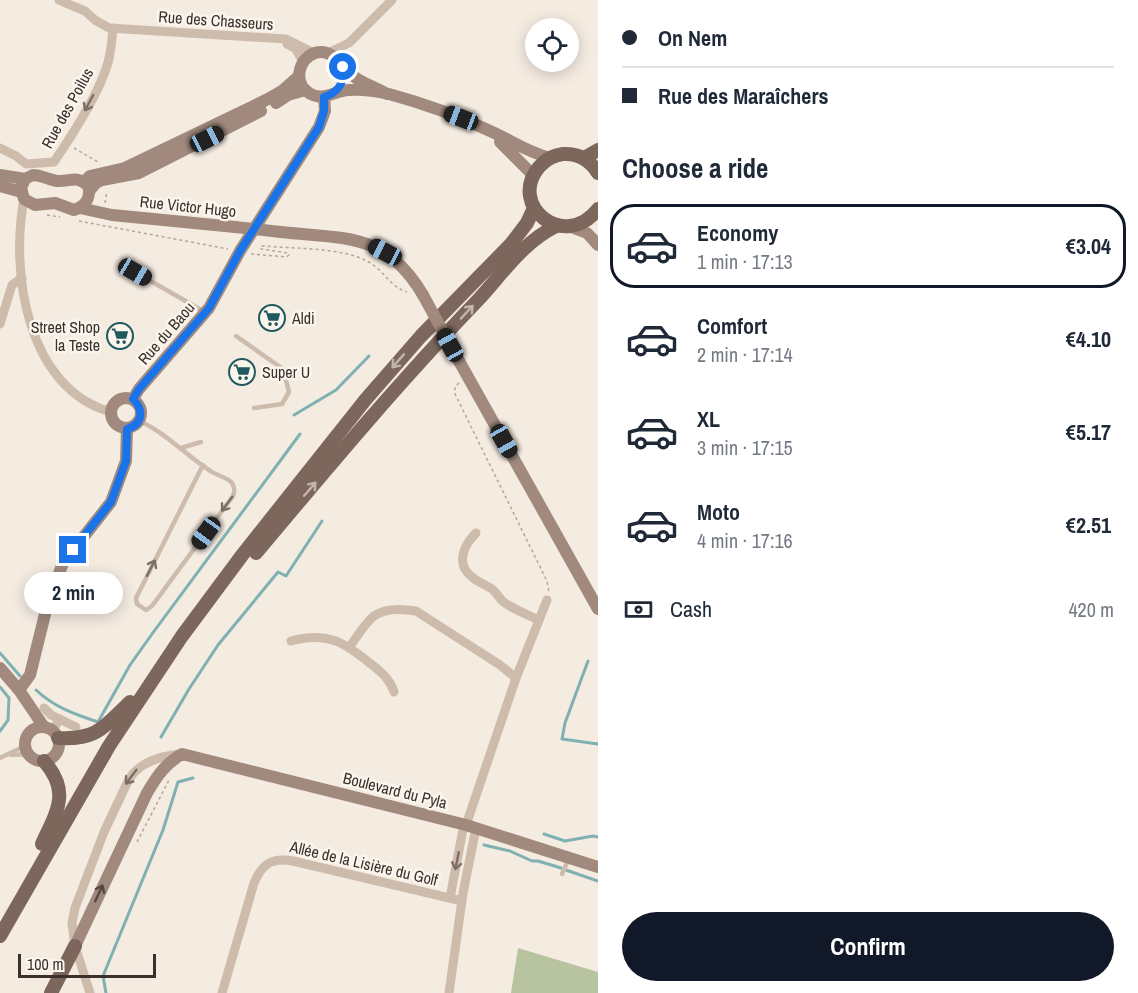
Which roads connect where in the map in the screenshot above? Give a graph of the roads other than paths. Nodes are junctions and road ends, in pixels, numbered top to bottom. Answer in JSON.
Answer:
{"nodes":[{"id":1,"x":59,"y":0,"type":"edge"},
{"id":2,"x":89,"y":0,"type":"edge"},
{"id":3,"x":392,"y":0,"type":"edge"},
{"id":4,"x":85,"y":10,"type":"junction"},
{"id":5,"x":113,"y":28,"type":"junction"},
{"id":6,"x":280,"y":40,"type":"junction"},
{"id":7,"x":353,"y":40,"type":"junction"},
{"id":8,"x":314,"y":53,"type":"junction"},
{"id":9,"x":328,"y":53,"type":"junction"},
{"id":10,"x":303,"y":62,"type":"junction"},
{"id":11,"x":342,"y":66,"type":"junction"},
{"id":12,"x":299,"y":76,"type":"junction"},
{"id":13,"x":305,"y":90,"type":"junction"},
{"id":14,"x":336,"y":91,"type":"junction"},
{"id":15,"x":387,"y":94,"type":"junction"},
{"id":16,"x":324,"y":97,"type":"junction"},
{"id":17,"x":474,"y":123,"type":"junction"},
{"id":18,"x":0,"y":148,"type":"edge"},
{"id":19,"x":598,"y":150,"type":"edge"},
{"id":20,"x":550,"y":158,"type":"junction"},
{"id":21,"x":584,"y":158,"type":"junction"},
{"id":22,"x":598,"y":172,"type":"edge"},
{"id":23,"x":0,"y":175,"type":"edge"},
{"id":24,"x":533,"y":175,"type":"junction"},
{"id":25,"x":25,"y":179,"type":"junction"},
{"id":26,"x":0,"y":186,"type":"edge"},
{"id":27,"x":88,"y":190,"type":"junction"},
{"id":28,"x":27,"y":199,"type":"junction"},
{"id":29,"x":80,"y":208,"type":"junction"},
{"id":30,"x":534,"y":208,"type":"junction"},
{"id":31,"x":598,"y":209,"type":"edge"},
{"id":32,"x":128,"y":217,"type":"junction"},
{"id":33,"x":556,"y":226,"type":"junction"},
{"id":34,"x":571,"y":227,"type":"junction"},
{"id":35,"x":598,"y":245,"type":"edge"},
{"id":36,"x":135,"y":272,"type":"dead end"},
{"id":37,"x":22,"y":278,"type":"junction"},
{"id":38,"x":205,"y":312,"type":"junction"},
{"id":39,"x":0,"y":324,"type":"edge"},
{"id":40,"x":236,"y":336,"type":"dead end"},
{"id":41,"x":133,"y":399,"type":"junction"},
{"id":42,"x":254,"y":408,"type":"dead end"},
{"id":43,"x":111,"y":412,"type":"junction"},
{"id":44,"x":139,"y":421,"type":"junction"},
{"id":45,"x":127,"y":429,"type":"junction"},
{"id":46,"x":201,"y":442,"type":"dead end"},
{"id":47,"x":181,"y":448,"type":"junction"},
{"id":48,"x":203,"y":465,"type":"junction"},
{"id":49,"x":476,"y":532,"type":"dead end"},
{"id":50,"x":547,"y":600,"type":"road end"},
{"id":51,"x":598,"y":609,"type":"edge"},
{"id":52,"x":202,"y":612,"type":"junction"},
{"id":53,"x":539,"y":620,"type":"junction"},
{"id":54,"x":291,"y":641,"type":"dead end"},
{"id":55,"x":350,"y":646,"type":"junction"},
{"id":56,"x":0,"y":668,"type":"edge"},
{"id":57,"x":516,"y":678,"type":"junction"},
{"id":58,"x":150,"y":682,"type":"junction"},
{"id":59,"x":19,"y":690,"type":"junction"},
{"id":60,"x":394,"y":692,"type":"dead end"},
{"id":61,"x":38,"y":710,"type":"junction"},
{"id":62,"x":60,"y":719,"type":"junction"},
{"id":63,"x":76,"y":727,"type":"dead end"},
{"id":64,"x":31,"y":732,"type":"junction"},
{"id":65,"x":51,"y":732,"type":"junction"},
{"id":66,"x":27,"y":750,"type":"junction"},
{"id":67,"x":182,"y":754,"type":"junction"},
{"id":68,"x":8,"y":755,"type":"junction"},
{"id":69,"x":0,"y":758,"type":"edge"},
{"id":70,"x":44,"y":761,"type":"junction"},
{"id":71,"x":469,"y":826,"type":"junction"},
{"id":72,"x":569,"y":857,"type":"junction"},
{"id":73,"x":598,"y":867,"type":"edge"},
{"id":74,"x":562,"y":874,"type":"dead end"},
{"id":75,"x":450,"y":898,"type":"junction"},
{"id":76,"x":462,"y":901,"type":"junction"},
{"id":77,"x":2,"y":933,"type":"edge"},
{"id":78,"x":75,"y":946,"type":"junction"},
{"id":79,"x":51,"y":993,"type":"edge"},
{"id":80,"x":90,"y":993,"type":"edge"},
{"id":81,"x":222,"y":993,"type":"edge"},
{"id":82,"x":449,"y":993,"type":"edge"}],
"edges":[{"from":1,"to":4,"type":"street"},
{"from":2,"to":4,"type":"street"},
{"from":3,"to":7,"type":"street"},
{"from":4,"to":5,"type":"street"},
{"from":5,"to":6,"type":"street","name":"Rue des Chasseurs"},
{"from":5,"to":18,"type":"street","name":"Rue des Poilus","one_way":true},
{"from":6,"to":8,"type":"street","name":"Rue des Chasseurs"},
{"from":6,"to":10,"type":"street","name":"Rue des Chasseurs"},
{"from":7,"to":9,"type":"street"},
{"from":7,"to":11,"type":"street"},
{"from":8,"to":9,"type":"street"},
{"from":8,"to":10,"type":"street"},
{"from":9,"to":11,"type":"street"},
{"from":10,"to":12,"type":"street"},
{"from":11,"to":14,"type":"street"},
{"from":11,"to":15,"type":"street"},
{"from":12,"to":13,"type":"street"},
{"from":12,"to":27,"type":"street"},
{"from":13,"to":16,"type":"street"},
{"from":13,"to":27,"type":"street","name":"Rue Victor Hugo"},
{"from":14,"to":15,"type":"street"},
{"from":14,"to":16,"type":"street"},
{"from":15,"to":17,"type":"street"},
{"from":16,"to":38,"type":"street","name":"Rue du Baou"},
{"from":17,"to":20,"type":"street"},
{"from":17,"to":24,"type":"street"},
{"from":19,"to":21,"type":"main road"},
{"from":20,"to":21,"type":"main road"},
{"from":20,"to":24,"type":"main road"},
{"from":21,"to":22,"type":"main road"},
{"from":23,"to":25,"type":"street"},
{"from":24,"to":30,"type":"main road"},
{"from":25,"to":27,"type":"street"},
{"from":25,"to":28,"type":"street"},
{"from":26,"to":28,"type":"street"},
{"from":27,"to":29,"type":"street"},
{"from":27,"to":32,"type":"street","name":"Rue Victor Hugo"},
{"from":28,"to":29,"type":"street","name":"Rue Victor Hugo"},
{"from":28,"to":37,"type":"street"},
{"from":29,"to":32,"type":"street","name":"Rue Victor Hugo"},
{"from":30,"to":33,"type":"main road"},
{"from":30,"to":52,"type":"main road","one_way":true},
{"from":31,"to":34,"type":"main road"},
{"from":32,"to":51,"type":"street","name":"Rue Victor Hugo","bridge":true},
{"from":33,"to":34,"type":"main road"},
{"from":52,"to":33,"type":"main road","one_way":true},
{"from":34,"to":35,"type":"street"},
{"from":36,"to":38,"type":"lane"},
{"from":37,"to":39,"type":"street"},
{"from":37,"to":43,"type":"street"},
{"from":38,"to":41,"type":"street","name":"Rue du Baou"},
{"from":40,"to":42,"type":"lane"},
{"from":41,"to":43,"type":"street"},
{"from":41,"to":44,"type":"street"},
{"from":43,"to":45,"type":"street"},
{"from":44,"to":45,"type":"street"},
{"from":44,"to":47,"type":"lane"},
{"from":45,"to":59,"type":"street"},
{"from":46,"to":47,"type":"lane"},
{"from":47,"to":48,"type":"lane"},
{"from":48,"to":48,"type":"lane","one_way":true},
{"from":49,"to":53,"type":"street"},
{"from":50,"to":53,"type":"street"},
{"from":52,"to":58,"type":"main road"},
{"from":53,"to":57,"type":"street"},
{"from":54,"to":55,"type":"street"},
{"from":55,"to":57,"type":"street"},
{"from":55,"to":60,"type":"street"},
{"from":56,"to":59,"type":"street"},
{"from":57,"to":71,"type":"street"},
{"from":58,"to":65,"type":"main road"},
{"from":58,"to":77,"type":"main road"},
{"from":59,"to":61,"type":"street"},
{"from":61,"to":62,"type":"street"},
{"from":61,"to":64,"type":"street"},
{"from":61,"to":65,"type":"street"},
{"from":62,"to":63,"type":"street"},
{"from":62,"to":65,"type":"street"},
{"from":64,"to":65,"type":"street"},
{"from":64,"to":66,"type":"street"},
{"from":65,"to":70,"type":"street"},
{"from":66,"to":68,"type":"lane"},
{"from":66,"to":68,"type":"lane"},
{"from":66,"to":70,"type":"street"},
{"from":67,"to":71,"type":"street","name":"Boulevard du Pyla"},
{"from":78,"to":67,"type":"street","one_way":true},
{"from":67,"to":78,"type":"street","one_way":true},
{"from":68,"to":69,"type":"lane"},
{"from":70,"to":77,"type":"main road"},
{"from":71,"to":72,"type":"street","name":"Boulevard du Pyla"},
{"from":71,"to":75,"type":"street","name":"Allée de la Lisière du Golf","one_way":true},
{"from":71,"to":76,"type":"street"},
{"from":72,"to":73,"type":"street","name":"Boulevard du Pyla"},
{"from":72,"to":74,"type":"lane"},
{"from":75,"to":76,"type":"street","name":"Allée de la Lisière du Golf"},
{"from":75,"to":81,"type":"street","name":"Allée de la Lisière du Golf"},
{"from":76,"to":82,"type":"street"},
{"from":78,"to":79,"type":"main road"},
{"from":78,"to":80,"type":"street"}]}
